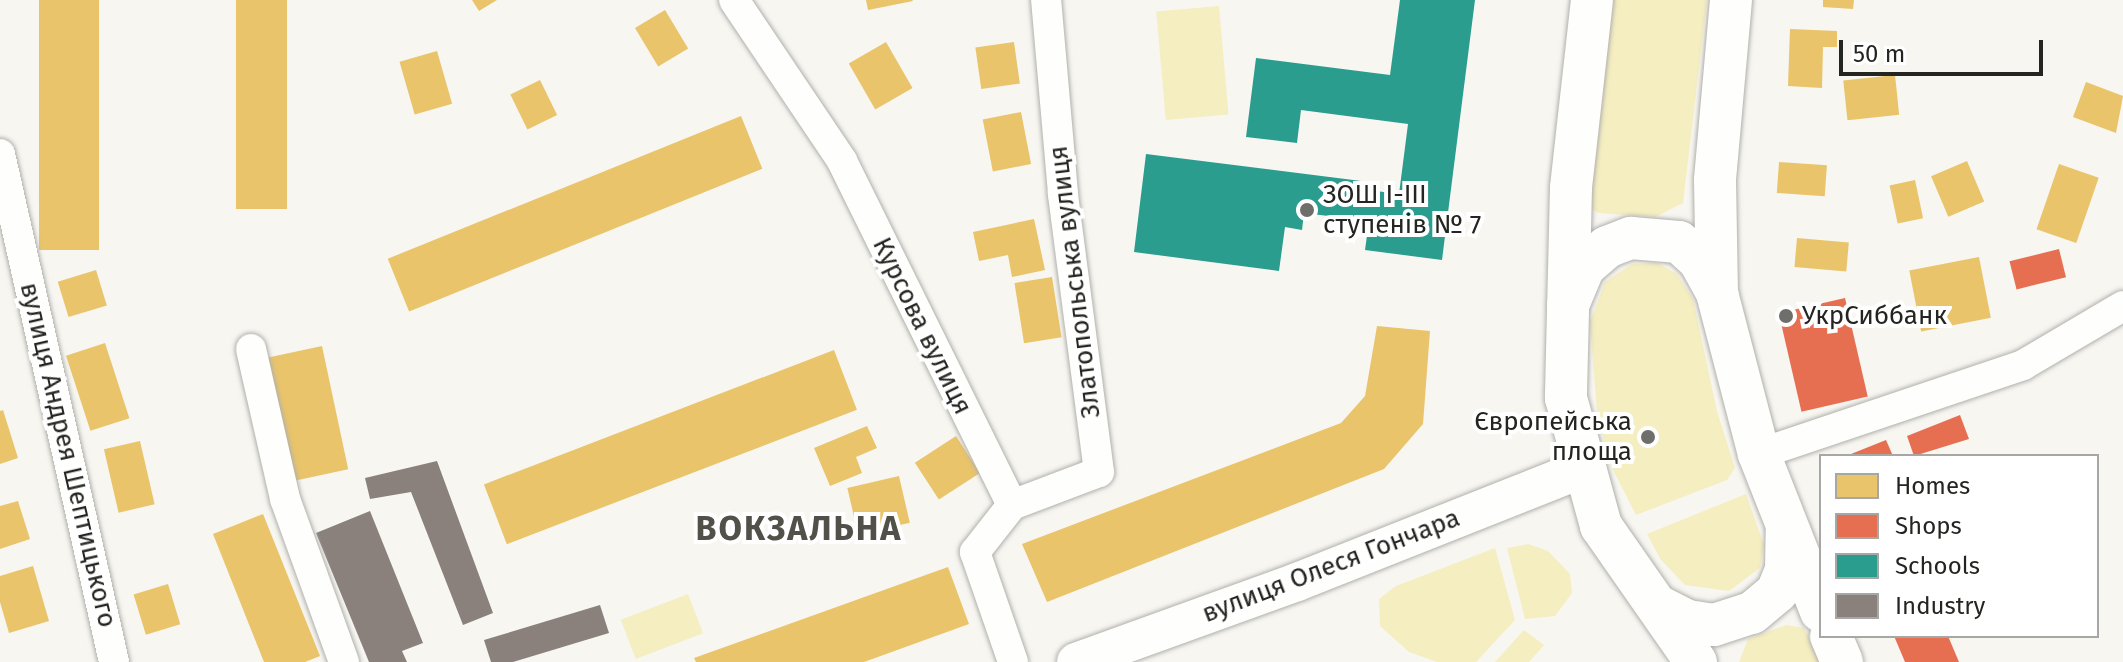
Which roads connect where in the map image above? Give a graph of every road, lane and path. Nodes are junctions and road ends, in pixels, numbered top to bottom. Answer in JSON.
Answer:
{"nodes":[{"id":1,"x":734,"y":0,"type":"edge"},
{"id":2,"x":1046,"y":0,"type":"edge"},
{"id":3,"x":1592,"y":0,"type":"edge"},
{"id":4,"x":1731,"y":0,"type":"edge"},
{"id":5,"x":0,"y":154,"type":"edge"},
{"id":6,"x":1717,"y":293,"type":"junction"},
{"id":7,"x":2123,"y":306,"type":"edge"},
{"id":8,"x":1565,"y":313,"type":"junction"},
{"id":9,"x":251,"y":349,"type":"dead end"},
{"id":10,"x":1759,"y":454,"type":"junction"},
{"id":11,"x":1585,"y":468,"type":"junction"},
{"id":12,"x":1012,"y":505,"type":"junction"},
{"id":13,"x":1787,"y":530,"type":"junction"},
{"id":14,"x":1658,"y":606,"type":"junction"},
{"id":15,"x":1819,"y":606,"type":"edge"},
{"id":16,"x":1832,"y":638,"type":"edge"},
{"id":17,"x":114,"y":662,"type":"edge"},
{"id":18,"x":344,"y":662,"type":"edge"},
{"id":19,"x":1013,"y":662,"type":"edge"},
{"id":20,"x":1076,"y":662,"type":"edge"},
{"id":21,"x":1696,"y":662,"type":"edge"},
{"id":22,"x":1842,"y":662,"type":"edge"}],
"edges":[{"from":1,"to":12,"type":"street","name":"Курсова вулиця"},
{"from":2,"to":12,"type":"street","name":"Златопольська вулиця"},
{"from":3,"to":8,"type":"main road"},
{"from":4,"to":6,"type":"main road"},
{"from":5,"to":17,"type":"street","name":"вулиця Андрея Шептицького"},
{"from":6,"to":8,"type":"main road"},
{"from":6,"to":10,"type":"main road"},
{"from":7,"to":10,"type":"street"},
{"from":8,"to":11,"type":"main road"},
{"from":9,"to":18,"type":"street"},
{"from":10,"to":13,"type":"main road"},
{"from":11,"to":14,"type":"main road"},
{"from":11,"to":20,"type":"street","name":"вулиця Олеся Гончара"},
{"from":12,"to":19,"type":"street"},
{"from":13,"to":14,"type":"main road"},
{"from":13,"to":15,"type":"main road"},
{"from":14,"to":21,"type":"main road"},
{"from":16,"to":22,"type":"main road"}]}
